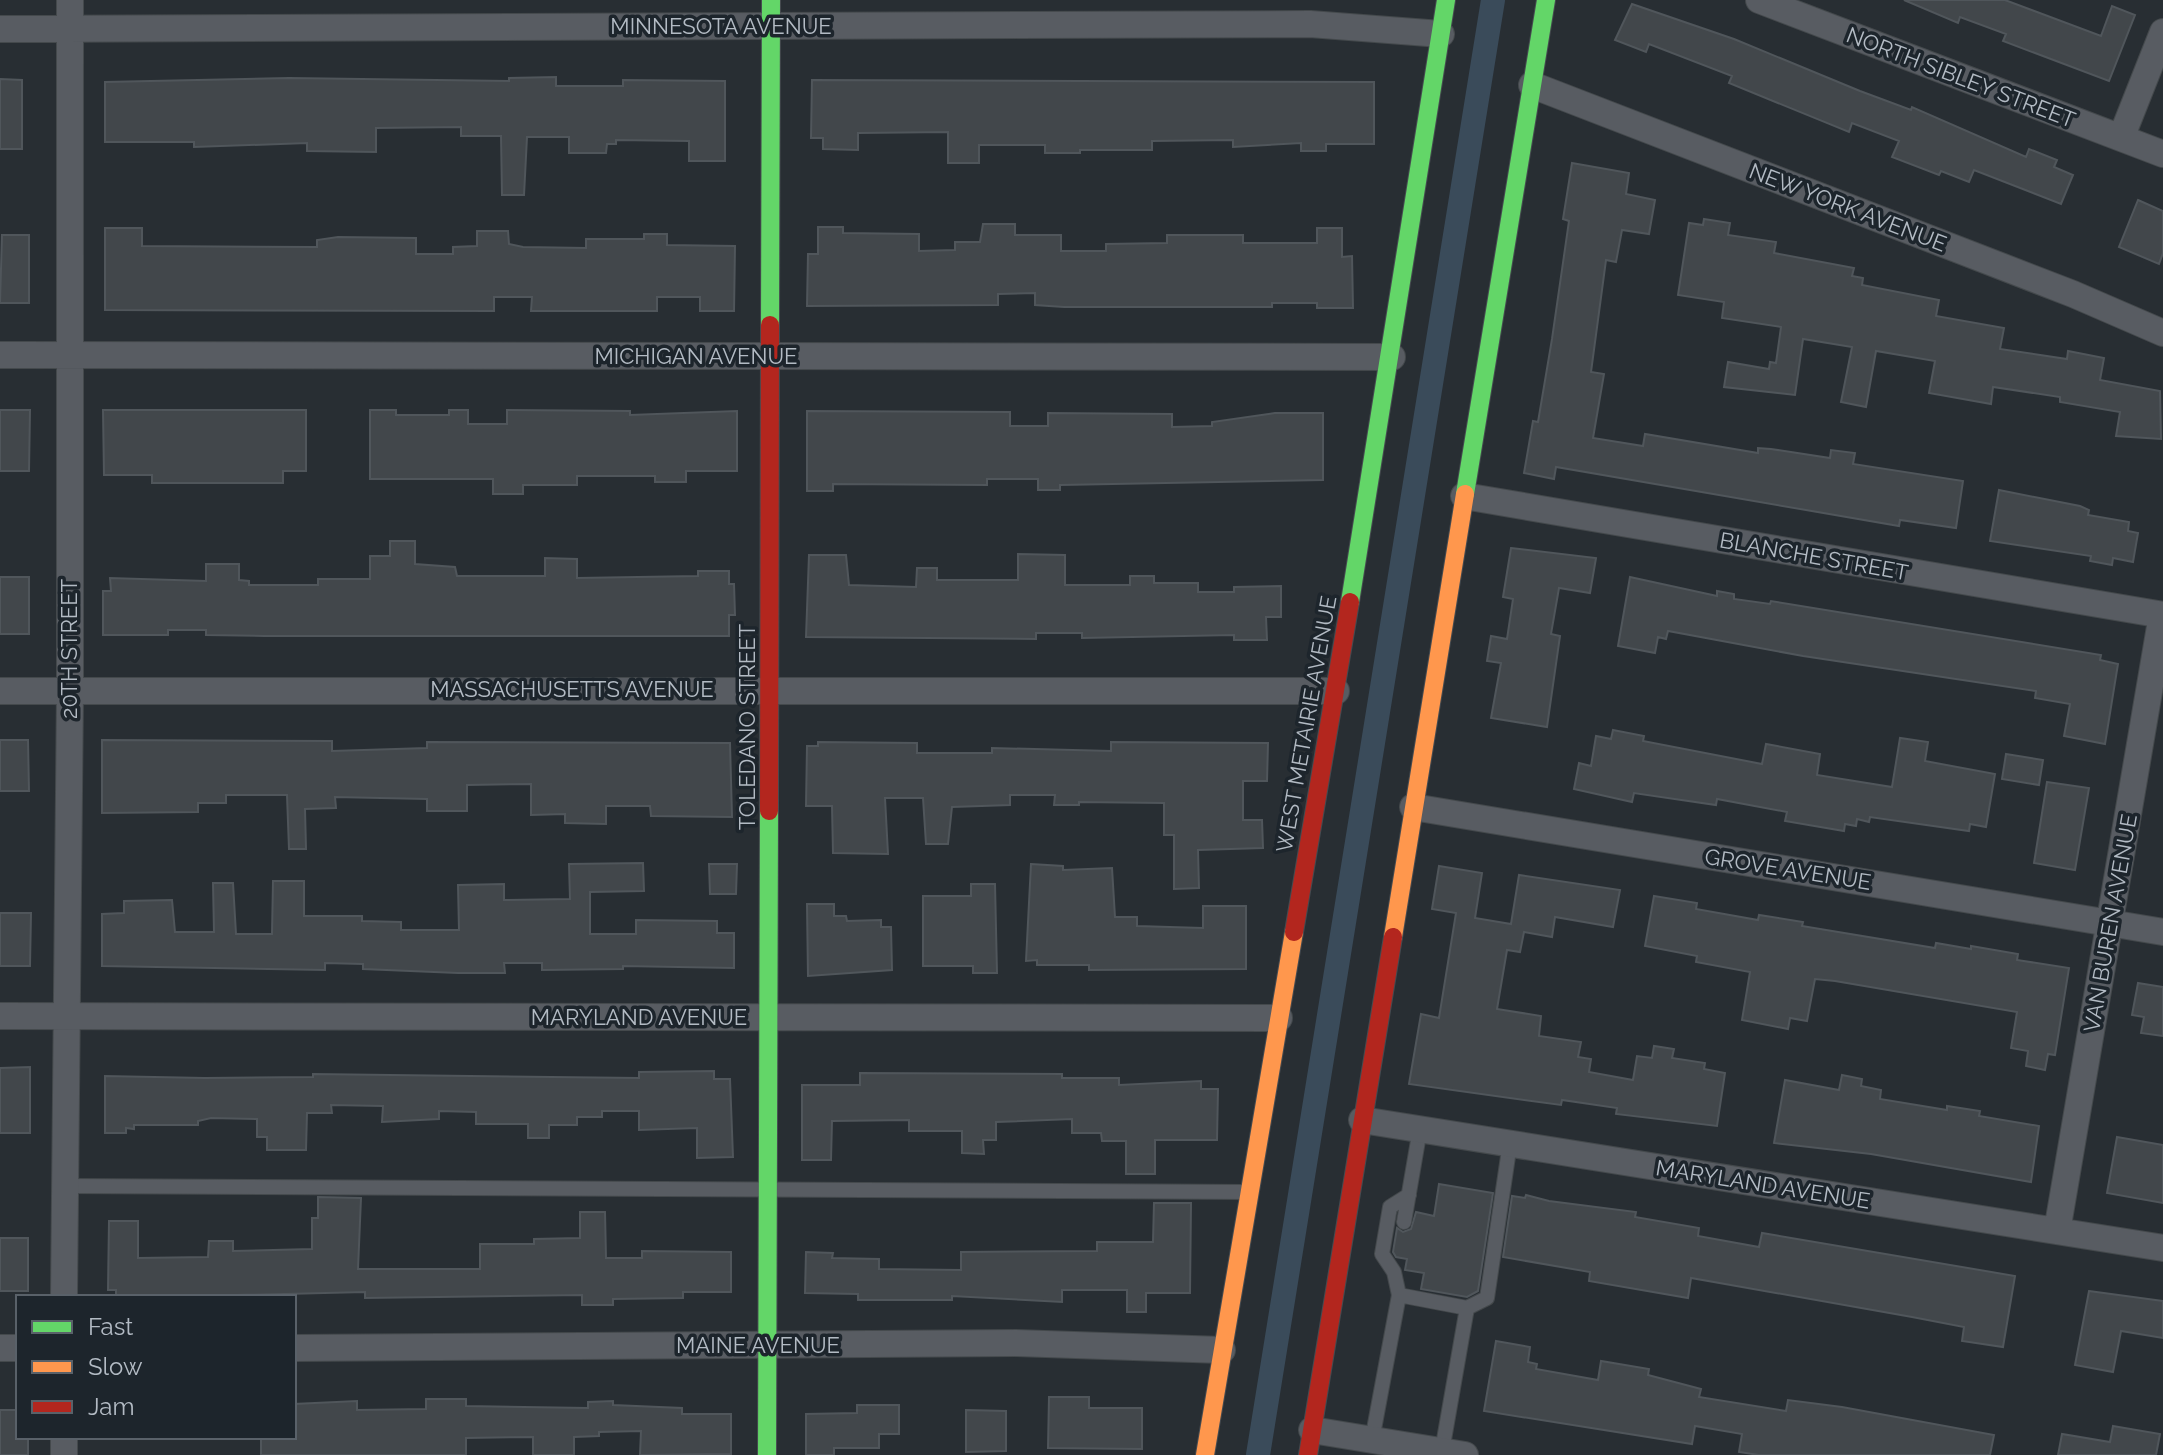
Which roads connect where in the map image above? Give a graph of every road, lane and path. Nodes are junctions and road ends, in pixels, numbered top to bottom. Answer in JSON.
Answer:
{"nodes":[{"id":1,"x":70,"y":0,"type":"edge"},
{"id":2,"x":1446,"y":0,"type":"edge"},
{"id":3,"x":1546,"y":0,"type":"edge"},
{"id":4,"x":1759,"y":0,"type":"edge"},
{"id":5,"x":771,"y":13,"type":"edge"},
{"id":6,"x":0,"y":29,"type":"edge"},
{"id":7,"x":70,"y":30,"type":"junction"},
{"id":8,"x":2163,"y":32,"type":"edge"},
{"id":9,"x":1441,"y":34,"type":"junction"},
{"id":10,"x":1532,"y":85,"type":"junction"},
{"id":11,"x":2121,"y":138,"type":"junction"},
{"id":12,"x":2163,"y":154,"type":"edge"},
{"id":13,"x":2163,"y":333,"type":"edge"},
{"id":14,"x":0,"y":355,"type":"edge"},
{"id":15,"x":70,"y":355,"type":"junction"},
{"id":16,"x":772,"y":356,"type":"junction"},
{"id":17,"x":1392,"y":357,"type":"junction"},
{"id":18,"x":1464,"y":496,"type":"junction"},
{"id":19,"x":2163,"y":615,"type":"edge"},
{"id":20,"x":771,"y":689,"type":"junction"},
{"id":21,"x":0,"y":691,"type":"edge"},
{"id":22,"x":70,"y":691,"type":"junction"},
{"id":23,"x":1336,"y":691,"type":"junction"},
{"id":24,"x":1413,"y":807,"type":"junction"},
{"id":25,"x":2110,"y":923,"type":"junction"},
{"id":26,"x":2163,"y":932,"type":"edge"},
{"id":27,"x":0,"y":1016,"type":"edge"},
{"id":28,"x":65,"y":1016,"type":"junction"},
{"id":29,"x":770,"y":1017,"type":"junction"},
{"id":30,"x":1279,"y":1018,"type":"junction"},
{"id":31,"x":1362,"y":1120,"type":"junction"},
{"id":32,"x":1420,"y":1129,"type":"junction"},
{"id":33,"x":1510,"y":1143,"type":"junction"},
{"id":34,"x":64,"y":1186,"type":"junction"},
{"id":35,"x":769,"y":1188,"type":"junction"},
{"id":36,"x":1249,"y":1192,"type":"junction"},
{"id":37,"x":1409,"y":1195,"type":"junction"},
{"id":38,"x":1404,"y":1222,"type":"dead end"},
{"id":39,"x":2057,"y":1231,"type":"junction"},
{"id":40,"x":2163,"y":1248,"type":"edge"},
{"id":41,"x":64,"y":1295,"type":"edge"},
{"id":42,"x":1399,"y":1295,"type":"junction"},
{"id":43,"x":1467,"y":1308,"type":"junction"},
{"id":44,"x":768,"y":1345,"type":"junction"},
{"id":45,"x":296,"y":1348,"type":"edge"},
{"id":46,"x":1222,"y":1350,"type":"junction"},
{"id":47,"x":1372,"y":1440,"type":"junction"},
{"id":48,"x":1310,"y":1442,"type":"edge"},
{"id":49,"x":1454,"y":1453,"type":"edge"},
{"id":50,"x":767,"y":1455,"type":"edge"},
{"id":51,"x":1205,"y":1455,"type":"edge"}],
"edges":[{"from":1,"to":7,"type":"street","name":"20TH STREET"},
{"from":2,"to":9,"type":"main road","name":"WEST METAIRIE AVENUE"},
{"from":3,"to":10,"type":"main road"},
{"from":4,"to":11,"type":"street","name":"NORTH SIBLEY STREET"},
{"from":5,"to":7,"type":"street","name":"MINNESOTA AVENUE"},
{"from":5,"to":9,"type":"street","name":"MINNESOTA AVENUE"},
{"from":5,"to":16,"type":"main road","name":"TOLEDANO STREET"},
{"from":6,"to":7,"type":"street","name":"MINNESOTA AVENUE"},
{"from":7,"to":15,"type":"street","name":"20TH STREET"},
{"from":8,"to":11,"type":"street"},
{"from":9,"to":17,"type":"main road","name":"WEST METAIRIE AVENUE"},
{"from":10,"to":13,"type":"street","name":"NEW YORK AVENUE"},
{"from":10,"to":18,"type":"main road"},
{"from":11,"to":12,"type":"street","name":"NORTH SIBLEY STREET"},
{"from":14,"to":15,"type":"street","name":"MICHIGAN AVENUE"},
{"from":15,"to":16,"type":"street","name":"MICHIGAN AVENUE"},
{"from":15,"to":22,"type":"street","name":"20TH STREET"},
{"from":16,"to":17,"type":"street","name":"MICHIGAN AVENUE"},
{"from":16,"to":20,"type":"main road","name":"TOLEDANO STREET"},
{"from":17,"to":23,"type":"main road","name":"WEST METAIRIE AVENUE"},
{"from":18,"to":19,"type":"street","name":"BLANCHE STREET"},
{"from":18,"to":24,"type":"main road"},
{"from":19,"to":25,"type":"street","name":"VAN BUREN AVENUE"},
{"from":20,"to":22,"type":"street","name":"MASSACHUSETTS AVENUE"},
{"from":20,"to":23,"type":"street","name":"MASSACHUSETTS AVENUE"},
{"from":20,"to":29,"type":"main road","name":"TOLEDANO STREET"},
{"from":21,"to":22,"type":"street","name":"MASSACHUSETTS AVENUE"},
{"from":22,"to":28,"type":"street","name":"20TH STREET"},
{"from":23,"to":30,"type":"main road","name":"WEST METAIRIE AVENUE"},
{"from":24,"to":25,"type":"street","name":"GROVE AVENUE"},
{"from":24,"to":31,"type":"main road"},
{"from":25,"to":26,"type":"street","name":"GROVE AVENUE"},
{"from":25,"to":39,"type":"street","name":"VAN BUREN AVENUE"},
{"from":27,"to":28,"type":"street","name":"MARYLAND AVENUE"},
{"from":28,"to":29,"type":"street","name":"MARYLAND AVENUE"},
{"from":28,"to":34,"type":"street","name":"20TH STREET"},
{"from":29,"to":30,"type":"street","name":"MARYLAND AVENUE"},
{"from":29,"to":35,"type":"main road","name":"TOLEDANO STREET"},
{"from":30,"to":36,"type":"main road","name":"WEST METAIRIE AVENUE"},
{"from":31,"to":32,"type":"street","name":"MARYLAND AVENUE"},
{"from":31,"to":48,"type":"main road"},
{"from":32,"to":33,"type":"street","name":"MARYLAND AVENUE"},
{"from":32,"to":37,"type":"lane"},
{"from":33,"to":39,"type":"street","name":"MARYLAND AVENUE"},
{"from":33,"to":43,"type":"lane"},
{"from":34,"to":35,"type":"lane"},
{"from":34,"to":41,"type":"street","name":"20TH STREET"},
{"from":35,"to":36,"type":"lane"},
{"from":35,"to":44,"type":"main road","name":"TOLEDANO STREET"},
{"from":36,"to":46,"type":"main road","name":"WEST METAIRIE AVENUE"},
{"from":37,"to":38,"type":"lane"},
{"from":37,"to":42,"type":"lane"},
{"from":39,"to":40,"type":"street","name":"MARYLAND AVENUE"},
{"from":42,"to":43,"type":"lane"},
{"from":42,"to":47,"type":"lane"},
{"from":43,"to":49,"type":"lane"},
{"from":44,"to":45,"type":"street","name":"MAINE AVENUE"},
{"from":44,"to":46,"type":"street","name":"MAINE AVENUE"},
{"from":44,"to":50,"type":"main road","name":"TOLEDANO STREET"},
{"from":46,"to":51,"type":"main road","name":"WEST METAIRIE AVENUE"},
{"from":47,"to":48,"type":"street"},
{"from":47,"to":49,"type":"street"}]}
